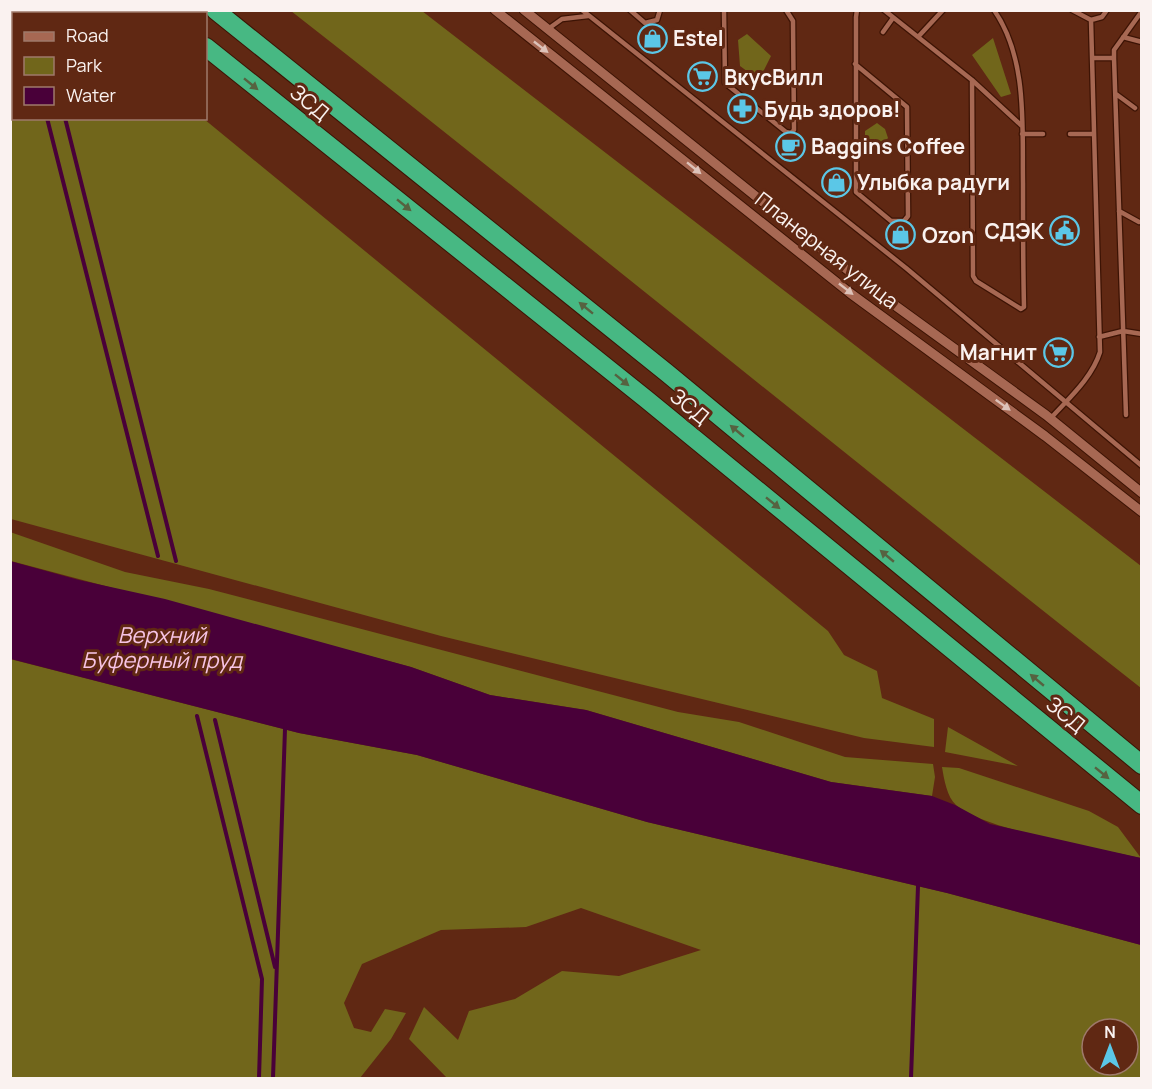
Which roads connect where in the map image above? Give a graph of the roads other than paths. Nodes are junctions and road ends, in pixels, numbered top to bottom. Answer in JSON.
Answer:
{"nodes":[{"id":1,"x":215,"y":10,"type":"edge"},
{"id":2,"x":495,"y":10,"type":"edge"},
{"id":3,"x":524,"y":10,"type":"edge"},
{"id":4,"x":582,"y":10,"type":"edge"},
{"id":5,"x":630,"y":10,"type":"edge"},
{"id":6,"x":660,"y":10,"type":"edge"},
{"id":7,"x":724,"y":10,"type":"edge"},
{"id":8,"x":786,"y":10,"type":"edge"},
{"id":9,"x":857,"y":10,"type":"edge"},
{"id":10,"x":884,"y":10,"type":"edge"},
{"id":11,"x":943,"y":10,"type":"edge"},
{"id":12,"x":994,"y":10,"type":"edge"},
{"id":13,"x":1072,"y":10,"type":"edge"},
{"id":14,"x":1107,"y":10,"type":"edge"},
{"id":15,"x":1142,"y":11,"type":"edge"},
{"id":16,"x":588,"y":15,"type":"junction"},
{"id":17,"x":894,"y":18,"type":"junction"},
{"id":18,"x":1091,"y":20,"type":"junction"},
{"id":19,"x":548,"y":29,"type":"junction"},
{"id":20,"x":883,"y":32,"type":"dead end"},
{"id":21,"x":918,"y":37,"type":"junction"},
{"id":22,"x":1123,"y":37,"type":"junction"},
{"id":23,"x":1142,"y":42,"type":"edge"},
{"id":24,"x":207,"y":48,"type":"edge"},
{"id":25,"x":1092,"y":58,"type":"junction"},
{"id":26,"x":1114,"y":58,"type":"junction"},
{"id":27,"x":855,"y":64,"type":"junction"},
{"id":28,"x":972,"y":80,"type":"junction"},
{"id":29,"x":1116,"y":94,"type":"junction"},
{"id":30,"x":1135,"y":108,"type":"dead end"},
{"id":31,"x":1022,"y":126,"type":"junction"},
{"id":32,"x":1022,"y":134,"type":"junction"},
{"id":33,"x":1043,"y":134,"type":"dead end"},
{"id":34,"x":1070,"y":134,"type":"dead end"},
{"id":35,"x":1093,"y":134,"type":"junction"},
{"id":36,"x":1119,"y":211,"type":"junction"},
{"id":37,"x":1139,"y":222,"type":"dead end"},
{"id":38,"x":1123,"y":332,"type":"junction"},
{"id":39,"x":1142,"y":334,"type":"edge"},
{"id":40,"x":1099,"y":337,"type":"junction"},
{"id":41,"x":1065,"y":402,"type":"junction"},
{"id":42,"x":1126,"y":415,"type":"dead end"},
{"id":43,"x":1051,"y":418,"type":"junction"},
{"id":44,"x":1142,"y":466,"type":"edge"},
{"id":45,"x":1142,"y":492,"type":"edge"},
{"id":46,"x":1142,"y":512,"type":"edge"},
{"id":47,"x":1142,"y":765,"type":"edge"},
{"id":48,"x":1142,"y":805,"type":"edge"}],
"edges":[{"from":47,"to":1,"type":"highway","name":"ЗСД","one_way":true},
{"from":2,"to":46,"type":"street","name":"Планерная улица","one_way":true},
{"from":3,"to":19,"type":"street","name":"Планерная улица"},
{"from":4,"to":16,"type":"lane"},
{"from":5,"to":6,"type":"lane"},
{"from":7,"to":8,"type":"lane"},
{"from":9,"to":27,"type":"lane"},
{"from":10,"to":17,"type":"lane"},
{"from":11,"to":21,"type":"lane"},
{"from":12,"to":31,"type":"lane"},
{"from":13,"to":18,"type":"lane"},
{"from":14,"to":18,"type":"lane"},
{"from":15,"to":22,"type":"lane"},
{"from":16,"to":19,"type":"lane"},
{"from":16,"to":41,"type":"lane"},
{"from":17,"to":20,"type":"lane"},
{"from":17,"to":21,"type":"lane"},
{"from":18,"to":25,"type":"lane"},
{"from":19,"to":43,"type":"street","name":"Планерная улица"},
{"from":21,"to":28,"type":"lane"},
{"from":22,"to":23,"type":"lane"},
{"from":22,"to":26,"type":"lane"},
{"from":24,"to":48,"type":"highway","name":"ЗСД","one_way":true},
{"from":25,"to":26,"type":"lane"},
{"from":25,"to":35,"type":"lane"},
{"from":26,"to":29,"type":"lane"},
{"from":27,"to":27,"type":"lane"},
{"from":28,"to":31,"type":"lane"},
{"from":28,"to":32,"type":"lane"},
{"from":29,"to":30,"type":"lane"},
{"from":29,"to":36,"type":"lane"},
{"from":31,"to":32,"type":"lane"},
{"from":32,"to":33,"type":"lane"},
{"from":34,"to":35,"type":"lane"},
{"from":35,"to":40,"type":"lane"},
{"from":36,"to":37,"type":"lane"},
{"from":36,"to":38,"type":"lane"},
{"from":38,"to":39,"type":"lane"},
{"from":38,"to":40,"type":"lane"},
{"from":38,"to":42,"type":"lane"},
{"from":40,"to":41,"type":"lane"},
{"from":41,"to":43,"type":"lane"},
{"from":41,"to":44,"type":"lane"},
{"from":43,"to":45,"type":"street","name":"Планерная улица"}]}
